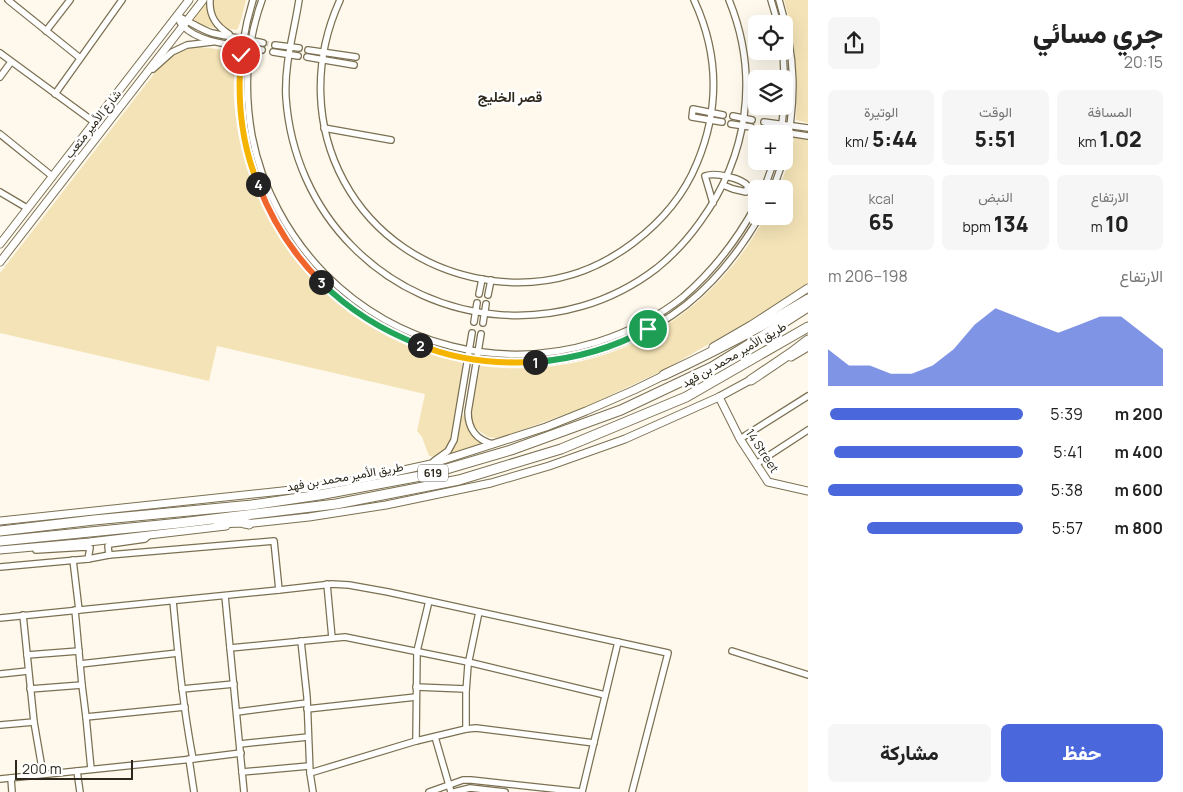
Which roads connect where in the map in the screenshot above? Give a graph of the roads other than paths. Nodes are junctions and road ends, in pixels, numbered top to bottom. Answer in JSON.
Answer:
{"nodes":[{"id":1,"x":70,"y":0,"type":"edge"},
{"id":2,"x":122,"y":0,"type":"edge"},
{"id":3,"x":189,"y":0,"type":"edge"},
{"id":4,"x":203,"y":0,"type":"edge"},
{"id":5,"x":210,"y":0,"type":"edge"},
{"id":6,"x":253,"y":0,"type":"edge"},
{"id":7,"x":262,"y":0,"type":"edge"},
{"id":8,"x":340,"y":0,"type":"edge"},
{"id":9,"x":694,"y":0,"type":"edge"},
{"id":10,"x":729,"y":0,"type":"edge"},
{"id":11,"x":771,"y":0,"type":"edge"},
{"id":12,"x":780,"y":0,"type":"edge"},
{"id":13,"x":10,"y":1,"type":"edge"},
{"id":14,"x":300,"y":1,"type":"edge"},
{"id":15,"x":775,"y":15,"type":"edge"},
{"id":16,"x":177,"y":16,"type":"junction"},
{"id":17,"x":185,"y":23,"type":"junction"},
{"id":18,"x":46,"y":31,"type":"junction"},
{"id":19,"x":233,"y":37,"type":"junction"},
{"id":20,"x":244,"y":39,"type":"junction"},
{"id":21,"x":252,"y":40,"type":"junction"},
{"id":22,"x":206,"y":41,"type":"junction"},
{"id":23,"x":263,"y":43,"type":"tunnel mouth"},
{"id":24,"x":275,"y":45,"type":"tunnel mouth"},
{"id":25,"x":242,"y":46,"type":"junction"},
{"id":26,"x":290,"y":46,"type":"junction"},
{"id":27,"x":250,"y":48,"type":"junction"},
{"id":28,"x":299,"y":48,"type":"dead end"},
{"id":29,"x":262,"y":50,"type":"tunnel mouth"},
{"id":30,"x":308,"y":50,"type":"dead end"},
{"id":31,"x":273,"y":52,"type":"tunnel mouth"},
{"id":32,"x":324,"y":52,"type":"junction"},
{"id":33,"x":0,"y":53,"type":"edge"},
{"id":34,"x":289,"y":54,"type":"junction"},
{"id":35,"x":298,"y":56,"type":"dead end"},
{"id":36,"x":307,"y":57,"type":"dead end"},
{"id":37,"x":356,"y":57,"type":"dead end"},
{"id":38,"x":80,"y":58,"type":"junction"},
{"id":39,"x":322,"y":59,"type":"junction"},
{"id":40,"x":783,"y":60,"type":"edge"},
{"id":41,"x":12,"y":62,"type":"junction"},
{"id":42,"x":354,"y":65,"type":"dead end"},
{"id":43,"x":0,"y":77,"type":"edge"},
{"id":44,"x":137,"y":85,"type":"junction"},
{"id":45,"x":55,"y":94,"type":"junction"},
{"id":46,"x":711,"y":112,"type":"junction"},
{"id":47,"x":723,"y":115,"type":"dead end"},
{"id":48,"x":732,"y":116,"type":"dead end"},
{"id":49,"x":744,"y":118,"type":"junction"},
{"id":50,"x":710,"y":120,"type":"junction"},
{"id":51,"x":752,"y":120,"type":"dead end"},
{"id":52,"x":94,"y":122,"type":"junction"},
{"id":53,"x":722,"y":122,"type":"dead end"},
{"id":54,"x":764,"y":122,"type":"dead end"},
{"id":55,"x":731,"y":124,"type":"dead end"},
{"id":56,"x":782,"y":124,"type":"junction"},
{"id":57,"x":743,"y":125,"type":"junction"},
{"id":58,"x":786,"y":125,"type":"edge"},
{"id":59,"x":790,"y":125,"type":"edge"},
{"id":60,"x":748,"y":126,"type":"edge"},
{"id":61,"x":793,"y":126,"type":"edge"},
{"id":62,"x":324,"y":128,"type":"junction"},
{"id":63,"x":808,"y":128,"type":"edge"},
{"id":64,"x":0,"y":134,"type":"edge"},
{"id":65,"x":793,"y":134,"type":"edge"},
{"id":66,"x":808,"y":136,"type":"edge"},
{"id":67,"x":391,"y":140,"type":"dead end"},
{"id":68,"x":52,"y":176,"type":"junction"},
{"id":69,"x":727,"y":177,"type":"junction"},
{"id":70,"x":723,"y":185,"type":"junction"},
{"id":71,"x":0,"y":192,"type":"edge"},
{"id":72,"x":713,"y":203,"type":"junction"},
{"id":73,"x":27,"y":208,"type":"junction"},
{"id":74,"x":40,"y":211,"type":"junction"},
{"id":75,"x":748,"y":219,"type":"edge"},
{"id":76,"x":754,"y":225,"type":"edge"},
{"id":77,"x":0,"y":244,"type":"edge"},
{"id":78,"x":0,"y":262,"type":"edge"},
{"id":79,"x":482,"y":279,"type":"junction"},
{"id":80,"x":491,"y":280,"type":"junction"},
{"id":81,"x":808,"y":288,"type":"edge"},
{"id":82,"x":479,"y":294,"type":"dead end"},
{"id":83,"x":488,"y":295,"type":"dead end"},
{"id":84,"x":808,"y":299,"type":"edge"},
{"id":85,"x":478,"y":302,"type":"dead end"},
{"id":86,"x":486,"y":304,"type":"dead end"},
{"id":87,"x":808,"y":307,"type":"edge"},
{"id":88,"x":476,"y":312,"type":"junction"},
{"id":89,"x":485,"y":313,"type":"junction"},
{"id":90,"x":474,"y":322,"type":"dead end"},
{"id":91,"x":483,"y":323,"type":"dead end"},
{"id":92,"x":808,"y":327,"type":"edge"},
{"id":93,"x":472,"y":333,"type":"dead end"},
{"id":94,"x":481,"y":334,"type":"dead end"},
{"id":95,"x":808,"y":340,"type":"edge"},
{"id":96,"x":808,"y":347,"type":"edge"},
{"id":97,"x":470,"y":350,"type":"junction"},
{"id":98,"x":478,"y":352,"type":"junction"},
{"id":99,"x":468,"y":359,"type":"junction"},
{"id":100,"x":477,"y":360,"type":"junction"},
{"id":101,"x":664,"y":375,"type":"junction"},
{"id":102,"x":750,"y":380,"type":"junction"},
{"id":103,"x":808,"y":396,"type":"edge"},
{"id":104,"x":718,"y":397,"type":"junction"},
{"id":105,"x":808,"y":430,"type":"edge"},
{"id":106,"x":740,"y":439,"type":"junction"},
{"id":107,"x":495,"y":444,"type":"junction"},
{"id":108,"x":431,"y":464,"type":"junction"},
{"id":109,"x":756,"y":464,"type":"junction"},
{"id":110,"x":806,"y":489,"type":"edge"},
{"id":111,"x":0,"y":521,"type":"edge"},
{"id":112,"x":191,"y":522,"type":"junction"},
{"id":113,"x":249,"y":524,"type":"junction"},
{"id":114,"x":0,"y":531,"type":"edge"},
{"id":115,"x":149,"y":535,"type":"junction"},
{"id":116,"x":0,"y":541,"type":"edge"},
{"id":117,"x":24,"y":543,"type":"junction"},
{"id":118,"x":0,"y":550,"type":"edge"},
{"id":119,"x":109,"y":555,"type":"junction"},
{"id":120,"x":88,"y":559,"type":"junction"},
{"id":121,"x":73,"y":560,"type":"junction"},
{"id":122,"x":0,"y":567,"type":"edge"},
{"id":123,"x":327,"y":584,"type":"junction"},
{"id":124,"x":279,"y":590,"type":"junction"},
{"id":125,"x":225,"y":596,"type":"junction"},
{"id":126,"x":173,"y":601,"type":"junction"},
{"id":127,"x":429,"y":601,"type":"junction"},
{"id":128,"x":77,"y":610,"type":"junction"},
{"id":129,"x":479,"y":612,"type":"junction"},
{"id":130,"x":23,"y":615,"type":"junction"},
{"id":131,"x":0,"y":618,"type":"edge"},
{"id":132,"x":332,"y":638,"type":"junction"},
{"id":133,"x":301,"y":641,"type":"junction"},
{"id":134,"x":618,"y":642,"type":"junction"},
{"id":135,"x":230,"y":648,"type":"junction"},
{"id":136,"x":417,"y":651,"type":"junction"},
{"id":137,"x":732,"y":651,"type":"dead end"},
{"id":138,"x":79,"y":652,"type":"junction"},
{"id":139,"x":178,"y":653,"type":"junction"},
{"id":140,"x":27,"y":655,"type":"junction"},
{"id":141,"x":468,"y":662,"type":"junction"},
{"id":142,"x":80,"y":664,"type":"junction"},
{"id":143,"x":28,"y":672,"type":"junction"},
{"id":144,"x":0,"y":674,"type":"edge"},
{"id":145,"x":808,"y":676,"type":"edge"},
{"id":146,"x":234,"y":684,"type":"junction"},
{"id":147,"x":82,"y":685,"type":"junction"},
{"id":148,"x":416,"y":687,"type":"junction"},
{"id":149,"x":30,"y":688,"type":"junction"},
{"id":150,"x":182,"y":689,"type":"junction"},
{"id":151,"x":466,"y":689,"type":"junction"},
{"id":152,"x":605,"y":695,"type":"junction"},
{"id":153,"x":416,"y":697,"type":"junction"},
{"id":154,"x":307,"y":706,"type":"junction"},
{"id":155,"x":184,"y":707,"type":"junction"},
{"id":156,"x":236,"y":712,"type":"junction"},
{"id":157,"x":86,"y":717,"type":"junction"},
{"id":158,"x":34,"y":722,"type":"junction"},
{"id":159,"x":0,"y":725,"type":"edge"},
{"id":160,"x":466,"y":729,"type":"junction"},
{"id":161,"x":308,"y":737,"type":"junction"},
{"id":162,"x":435,"y":737,"type":"junction"},
{"id":163,"x":416,"y":742,"type":"junction"},
{"id":164,"x":594,"y":743,"type":"junction"},
{"id":165,"x":240,"y":744,"type":"junction"},
{"id":166,"x":241,"y":753,"type":"junction"},
{"id":167,"x":191,"y":759,"type":"junction"},
{"id":168,"x":91,"y":769,"type":"junction"},
{"id":169,"x":310,"y":769,"type":"junction"},
{"id":170,"x":77,"y":771,"type":"junction"},
{"id":171,"x":242,"y":772,"type":"junction"},
{"id":172,"x":43,"y":774,"type":"junction"},
{"id":173,"x":11,"y":778,"type":"junction"},
{"id":174,"x":0,"y":779,"type":"edge"},
{"id":175,"x":451,"y":790,"type":"edge"},
{"id":176,"x":12,"y":792,"type":"edge"},
{"id":177,"x":80,"y":792,"type":"edge"},
{"id":178,"x":194,"y":792,"type":"edge"},
{"id":179,"x":244,"y":792,"type":"edge"},
{"id":180,"x":313,"y":792,"type":"edge"},
{"id":181,"x":429,"y":792,"type":"edge"},
{"id":182,"x":505,"y":792,"type":"edge"},
{"id":183,"x":582,"y":792,"type":"edge"},
{"id":184,"x":632,"y":792,"type":"edge"}],
"edges":[{"from":1,"to":18,"type":"street"},
{"from":2,"to":38,"type":"street"},
{"from":3,"to":16,"type":"main road","name":"شارع الأمير متعب"},
{"from":4,"to":17,"type":"main road","name":"شارع الأمير متعب"},
{"from":5,"to":19,"type":"street"},
{"from":6,"to":20,"type":"street"},
{"from":7,"to":21,"type":"street"},
{"from":8,"to":32,"type":"street"},
{"from":9,"to":46,"type":"street"},
{"from":10,"to":49,"type":"street"},
{"from":11,"to":15,"type":"street"},
{"from":12,"to":59,"type":"street"},
{"from":13,"to":18,"type":"street"},
{"from":14,"to":26,"type":"street"},
{"from":16,"to":17,"type":"street"},
{"from":16,"to":52,"type":"main road","name":"شارع الأمير متعب"},
{"from":17,"to":19,"type":"street"},
{"from":17,"to":22,"type":"street"},
{"from":17,"to":44,"type":"main road","name":"شارع الأمير متعب"},
{"from":18,"to":38,"type":"street"},
{"from":19,"to":20,"type":"street"},
{"from":20,"to":21,"type":"street"},
{"from":20,"to":25,"type":"street"},
{"from":21,"to":23,"type":"street"},
{"from":21,"to":27,"type":"street"},
{"from":22,"to":25,"type":"street"},
{"from":22,"to":44,"type":"street"},
{"from":24,"to":26,"type":"street"},
{"from":25,"to":27,"type":"street"},
{"from":25,"to":99,"type":"street"},
{"from":26,"to":28,"type":"street"},
{"from":26,"to":34,"type":"street"},
{"from":27,"to":29,"type":"street"},
{"from":27,"to":97,"type":"street"},
{"from":30,"to":32,"type":"street"},
{"from":31,"to":34,"type":"street"},
{"from":32,"to":37,"type":"street"},
{"from":32,"to":39,"type":"street"},
{"from":33,"to":41,"type":"street"},
{"from":34,"to":35,"type":"street"},
{"from":34,"to":88,"type":"street"},
{"from":36,"to":39,"type":"street"},
{"from":38,"to":45,"type":"street"},
{"from":39,"to":42,"type":"street"},
{"from":39,"to":62,"type":"street"},
{"from":40,"to":56,"type":"street"},
{"from":41,"to":43,"type":"street"},
{"from":41,"to":45,"type":"street"},
{"from":44,"to":74,"type":"main road","name":"شارع الأمير متعب"},
{"from":45,"to":52,"type":"street"},
{"from":46,"to":47,"type":"street"},
{"from":46,"to":50,"type":"street"},
{"from":46,"to":50,"type":"street"},
{"from":48,"to":49,"type":"street"},
{"from":49,"to":51,"type":"street"},
{"from":49,"to":57,"type":"street"},
{"from":50,"to":53,"type":"street"},
{"from":50,"to":80,"type":"street"},
{"from":52,"to":68,"type":"main road","name":"شارع الأمير متعب"},
{"from":54,"to":56,"type":"street"},
{"from":55,"to":57,"type":"street"},
{"from":56,"to":58,"type":"street"},
{"from":57,"to":60,"type":"street"},
{"from":57,"to":69,"type":"street"},
{"from":61,"to":63,"type":"street"},
{"from":62,"to":67,"type":"street"},
{"from":62,"to":79,"type":"street"},
{"from":64,"to":68,"type":"street"},
{"from":65,"to":66,"type":"street"},
{"from":68,"to":73,"type":"main road","name":"شارع الأمير متعب"},
{"from":68,"to":74,"type":"main road"},
{"from":69,"to":70,"type":"street"},
{"from":69,"to":70,"type":"street"},
{"from":69,"to":72,"type":"street"},
{"from":70,"to":72,"type":"street"},
{"from":71,"to":73,"type":"street"},
{"from":72,"to":89,"type":"street"},
{"from":73,"to":77,"type":"main road","name":"شارع الأمير متعب"},
{"from":74,"to":78,"type":"main road","name":"شارع الأمير متعب"},
{"from":75,"to":98,"type":"street"},
{"from":76,"to":100,"type":"street"},
{"from":79,"to":80,"type":"street"},
{"from":79,"to":82,"type":"street"},
{"from":80,"to":83,"type":"street"},
{"from":81,"to":101,"type":"main road"},
{"from":84,"to":101,"type":"highway"},
{"from":85,"to":88,"type":"street"},
{"from":86,"to":89,"type":"street"},
{"from":87,"to":114,"type":"highway","name":"طريق الأمير محمد بن فهد","number":"619"},
{"from":88,"to":89,"type":"street"},
{"from":88,"to":90,"type":"street"},
{"from":89,"to":91,"type":"street"},
{"from":92,"to":112,"type":"highway","name":"طريق الأمير محمد بن فهد","number":"619"},
{"from":93,"to":97,"type":"street"},
{"from":94,"to":98,"type":"street"},
{"from":95,"to":102,"type":"highway"},
{"from":96,"to":102,"type":"main road"},
{"from":97,"to":98,"type":"street"},
{"from":97,"to":99,"type":"street"},
{"from":98,"to":100,"type":"street"},
{"from":99,"to":100,"type":"street"},
{"from":99,"to":108,"type":"street"},
{"from":100,"to":107,"type":"street"},
{"from":101,"to":107,"type":"main road"},
{"from":102,"to":104,"type":"main road"},
{"from":103,"to":106,"type":"street"},
{"from":104,"to":106,"type":"main road","name":"14 Street"},
{"from":104,"to":113,"type":"main road"},
{"from":105,"to":109,"type":"street"},
{"from":106,"to":109,"type":"main road","name":"14 Street"},
{"from":107,"to":108,"type":"main road"},
{"from":108,"to":111,"type":"main road"},
{"from":109,"to":110,"type":"main road","name":"14 Street"},
{"from":112,"to":113,"type":"highway"},
{"from":112,"to":117,"type":"highway","name":"طريق الأمير محمد بن فهد","number":"619"},
{"from":113,"to":115,"type":"main road"},
{"from":115,"to":117,"type":"main road"},
{"from":115,"to":119,"type":"street"},
{"from":116,"to":117,"type":"highway","name":"طريق الأمير محمد بن فهد","number":"619"},
{"from":117,"to":118,"type":"main road"},
{"from":117,"to":120,"type":"street"},
{"from":119,"to":120,"type":"street"},
{"from":119,"to":124,"type":"street"},
{"from":120,"to":121,"type":"street"},
{"from":121,"to":122,"type":"street"},
{"from":121,"to":128,"type":"street"},
{"from":123,"to":124,"type":"street"},
{"from":123,"to":127,"type":"street"},
{"from":123,"to":132,"type":"street"},
{"from":124,"to":125,"type":"street"},
{"from":125,"to":126,"type":"street"},
{"from":125,"to":135,"type":"street"},
{"from":126,"to":128,"type":"street"},
{"from":126,"to":139,"type":"street"},
{"from":127,"to":129,"type":"street"},
{"from":127,"to":136,"type":"street"},
{"from":128,"to":130,"type":"street"},
{"from":128,"to":138,"type":"street"},
{"from":129,"to":134,"type":"street"},
{"from":129,"to":141,"type":"street"},
{"from":130,"to":131,"type":"street"},
{"from":130,"to":140,"type":"street"},
{"from":132,"to":133,"type":"street"},
{"from":132,"to":136,"type":"street"},
{"from":133,"to":135,"type":"street"},
{"from":133,"to":154,"type":"street"},
{"from":134,"to":152,"type":"street"},
{"from":134,"to":184,"type":"street"},
{"from":135,"to":146,"type":"street"},
{"from":136,"to":141,"type":"street"},
{"from":136,"to":148,"type":"street"},
{"from":137,"to":145,"type":"street"},
{"from":138,"to":140,"type":"street"},
{"from":138,"to":142,"type":"street"},
{"from":139,"to":142,"type":"street"},
{"from":139,"to":150,"type":"street"},
{"from":140,"to":143,"type":"street"},
{"from":141,"to":151,"type":"street"},
{"from":141,"to":152,"type":"street"},
{"from":142,"to":147,"type":"street"},
{"from":143,"to":144,"type":"street"},
{"from":143,"to":149,"type":"street"},
{"from":146,"to":150,"type":"street"},
{"from":146,"to":156,"type":"street"},
{"from":147,"to":149,"type":"street"},
{"from":147,"to":157,"type":"street"},
{"from":148,"to":151,"type":"street"},
{"from":148,"to":153,"type":"street"},
{"from":149,"to":158,"type":"street"},
{"from":150,"to":155,"type":"street"},
{"from":151,"to":160,"type":"street"},
{"from":152,"to":164,"type":"street"},
{"from":153,"to":154,"type":"street"},
{"from":153,"to":163,"type":"street"},
{"from":154,"to":156,"type":"street"},
{"from":154,"to":161,"type":"street"},
{"from":155,"to":157,"type":"street"},
{"from":155,"to":167,"type":"street"},
{"from":156,"to":165,"type":"street"},
{"from":157,"to":168,"type":"street"},
{"from":158,"to":159,"type":"street"},
{"from":158,"to":172,"type":"street"},
{"from":160,"to":162,"type":"street"},
{"from":160,"to":164,"type":"street"},
{"from":161,"to":165,"type":"street"},
{"from":161,"to":169,"type":"street"},
{"from":162,"to":163,"type":"street"},
{"from":162,"to":175,"type":"street"},
{"from":163,"to":169,"type":"street"},
{"from":164,"to":183,"type":"street"},
{"from":165,"to":166,"type":"street"},
{"from":166,"to":167,"type":"street"},
{"from":166,"to":171,"type":"street"},
{"from":167,"to":168,"type":"street"},
{"from":167,"to":178,"type":"street"},
{"from":168,"to":170,"type":"street"},
{"from":169,"to":171,"type":"street"},
{"from":169,"to":180,"type":"street"},
{"from":170,"to":172,"type":"street"},
{"from":170,"to":177,"type":"street"},
{"from":171,"to":179,"type":"street"},
{"from":172,"to":173,"type":"street"},
{"from":173,"to":174,"type":"street"},
{"from":173,"to":176,"type":"street"},
{"from":175,"to":181,"type":"street"},
{"from":175,"to":182,"type":"street"},
{"from":175,"to":183,"type":"street"}]}
